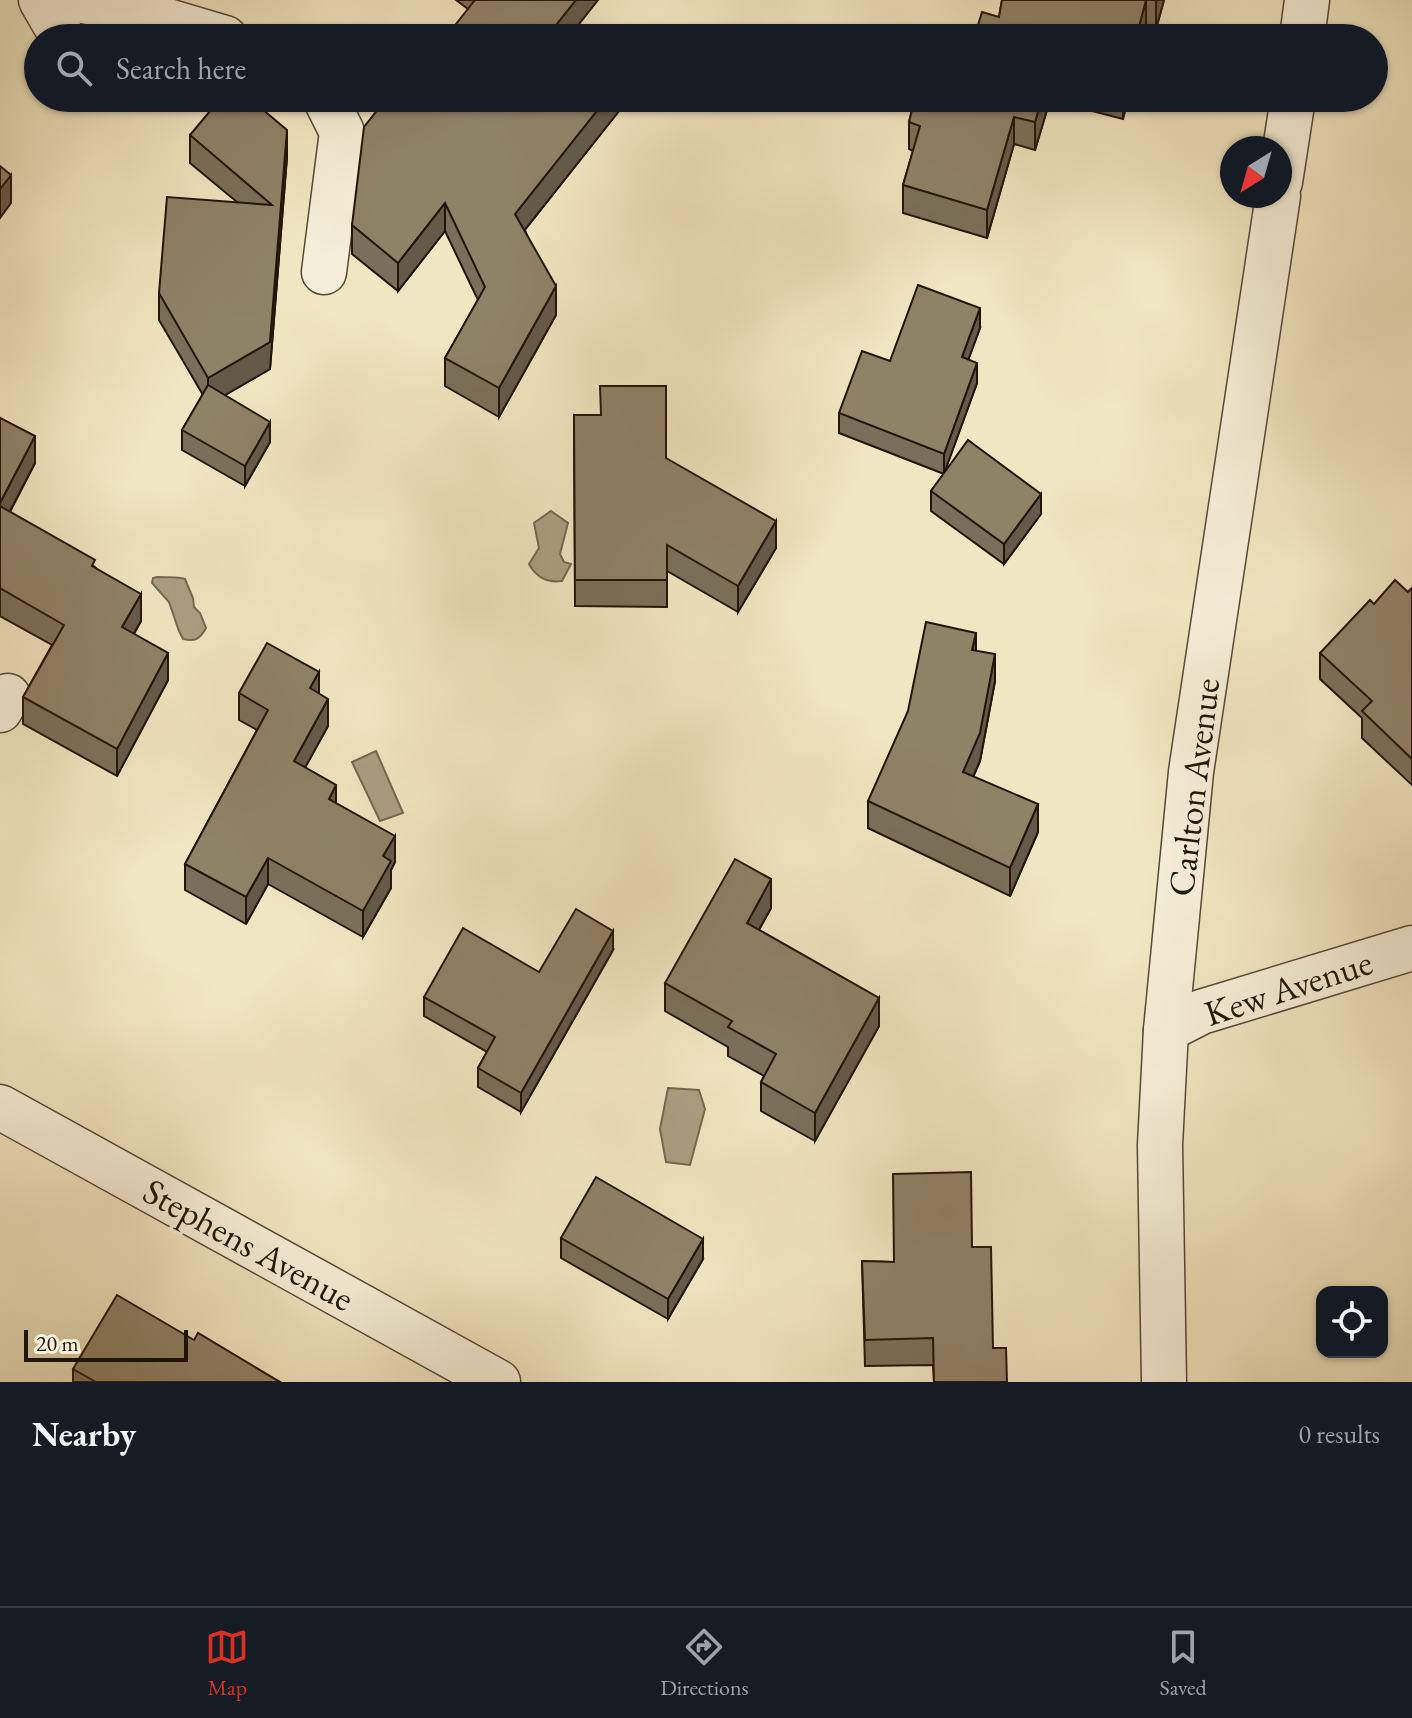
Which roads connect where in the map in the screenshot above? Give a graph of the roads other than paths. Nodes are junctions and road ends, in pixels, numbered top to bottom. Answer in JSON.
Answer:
{"nodes":[{"id":1,"x":41,"y":0,"type":"edge"},
{"id":2,"x":79,"y":0,"type":"edge"},
{"id":3,"x":1307,"y":0,"type":"edge"},
{"id":4,"x":55,"y":24,"type":"edge"},
{"id":5,"x":178,"y":24,"type":"edge"},
{"id":6,"x":1304,"y":24,"type":"edge"},
{"id":7,"x":332,"y":112,"type":"edge"},
{"id":8,"x":1291,"y":112,"type":"edge"},
{"id":9,"x":1287,"y":136,"type":"edge"},
{"id":10,"x":1276,"y":208,"type":"edge"},
{"id":11,"x":324,"y":272,"type":"dead end"},
{"id":12,"x":1412,"y":948,"type":"edge"},
{"id":13,"x":1166,"y":1030,"type":"junction"},
{"id":14,"x":0,"y":1107,"type":"edge"},
{"id":15,"x":498,"y":1382,"type":"edge"},
{"id":16,"x":1164,"y":1382,"type":"edge"}],
"edges":[{"from":1,"to":4,"type":"street"},
{"from":2,"to":5,"type":"street"},
{"from":3,"to":6,"type":"street"},
{"from":7,"to":11,"type":"street"},
{"from":8,"to":9,"type":"street"},
{"from":10,"to":13,"type":"street","name":"Carlton Avenue"},
{"from":12,"to":13,"type":"street","name":"Kew Avenue"},
{"from":13,"to":16,"type":"street","name":"Carlton Avenue"},
{"from":14,"to":15,"type":"street","name":"Stephens Avenue"}]}
